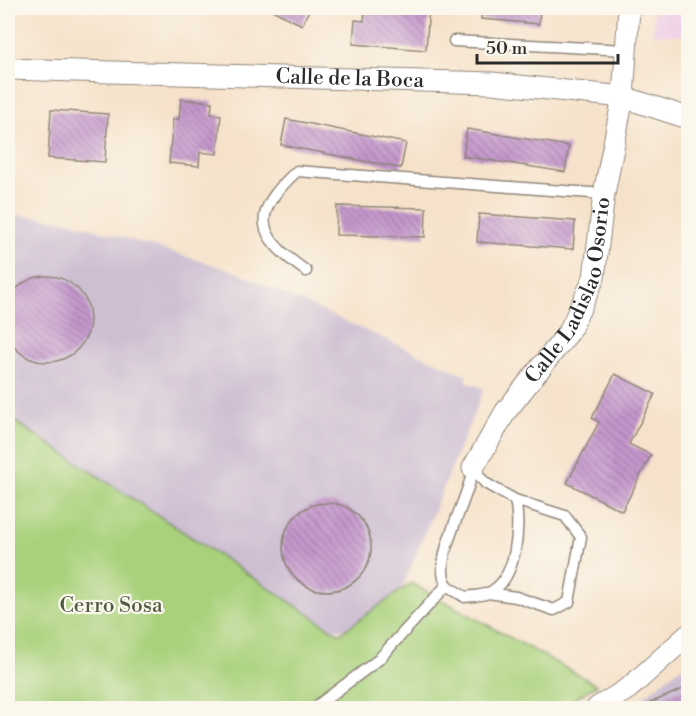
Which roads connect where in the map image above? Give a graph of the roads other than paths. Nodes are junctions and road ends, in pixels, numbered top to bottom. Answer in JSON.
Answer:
{"nodes":[{"id":1,"x":629,"y":8,"type":"edge"},
{"id":2,"x":454,"y":41,"type":"dead end"},
{"id":3,"x":626,"y":50,"type":"junction"},
{"id":4,"x":8,"y":69,"type":"edge"},
{"id":5,"x":623,"y":97,"type":"junction"},
{"id":6,"x":688,"y":118,"type":"edge"},
{"id":7,"x":604,"y":194,"type":"junction"},
{"id":8,"x":306,"y":271,"type":"dead end"},
{"id":9,"x":473,"y":468,"type":"junction"},
{"id":10,"x":515,"y":500,"type":"junction"},
{"id":11,"x":447,"y":585,"type":"junction"},
{"id":12,"x":488,"y":593,"type":"junction"},
{"id":13,"x":688,"y":635,"type":"edge"},
{"id":14,"x":314,"y":708,"type":"edge"},
{"id":15,"x":597,"y":708,"type":"edge"}],
"edges":[{"from":1,"to":3,"type":"street","name":"Calle Ladislao Osorio"},
{"from":2,"to":3,"type":"lane"},
{"from":3,"to":5,"type":"street","name":"Calle Ladislao Osorio"},
{"from":4,"to":5,"type":"street","name":"Calle de la Boca"},
{"from":5,"to":6,"type":"street","name":"Calle de la Boca"},
{"from":5,"to":7,"type":"street","name":"Calle Ladislao Osorio"},
{"from":7,"to":8,"type":"lane"},
{"from":7,"to":9,"type":"street","name":"Calle Ladislao Osorio"},
{"from":9,"to":10,"type":"lane"},
{"from":9,"to":11,"type":"lane","name":"Calle Ladislao Osorio"},
{"from":10,"to":12,"type":"lane"},
{"from":10,"to":12,"type":"lane"},
{"from":11,"to":12,"type":"lane"},
{"from":11,"to":14,"type":"lane"},
{"from":13,"to":15,"type":"street"}]}
